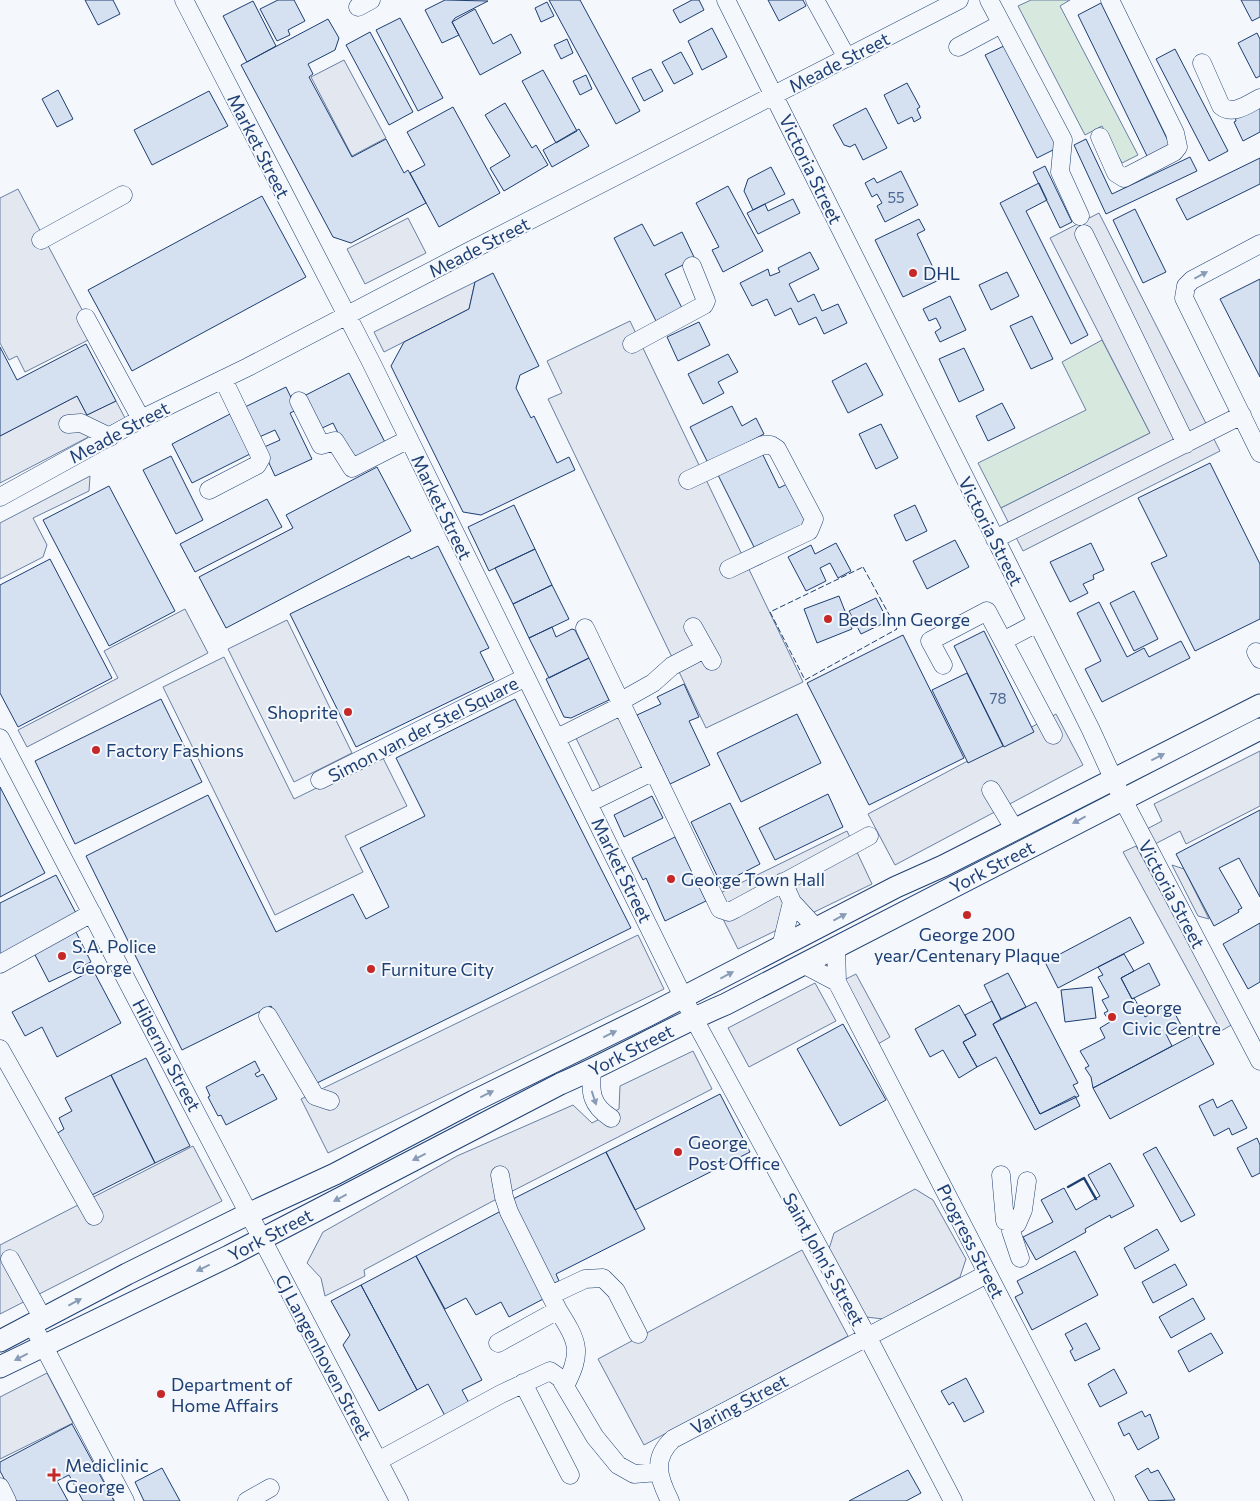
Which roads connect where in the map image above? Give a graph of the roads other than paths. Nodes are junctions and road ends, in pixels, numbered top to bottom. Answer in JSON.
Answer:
{"nodes":[{"id":1,"x":184,"y":0,"type":"edge"},
{"id":2,"x":726,"y":0,"type":"edge"},
{"id":3,"x":815,"y":0,"type":"edge"},
{"id":4,"x":960,"y":0,"type":"edge"},
{"id":5,"x":989,"y":0,"type":"edge"},
{"id":6,"x":1110,"y":0,"type":"edge"},
{"id":7,"x":1001,"y":24,"type":"junction"},
{"id":8,"x":958,"y":47,"type":"dead end"},
{"id":9,"x":847,"y":58,"type":"junction"},
{"id":10,"x":1202,"y":63,"type":"dead end"},
{"id":11,"x":774,"y":95,"type":"junction"},
{"id":12,"x":1260,"y":98,"type":"edge"},
{"id":13,"x":1100,"y":137,"type":"dead end"},
{"id":14,"x":123,"y":195,"type":"dead end"},
{"id":15,"x":1080,"y":216,"type":"dead end"},
{"id":16,"x":1084,"y":234,"type":"dead end"},
{"id":17,"x":41,"y":240,"type":"dead end"},
{"id":18,"x":1260,"y":244,"type":"edge"},
{"id":19,"x":692,"y":266,"type":"dead end"},
{"id":20,"x":346,"y":315,"type":"junction"},
{"id":21,"x":86,"y":318,"type":"dead end"},
{"id":22,"x":632,"y":344,"type":"dead end"},
{"id":23,"x":223,"y":379,"type":"junction"},
{"id":24,"x":299,"y":401,"type":"dead end"},
{"id":25,"x":1242,"y":416,"type":"junction"},
{"id":26,"x":141,"y":418,"type":"junction"},
{"id":27,"x":68,"y":424,"type":"dead end"},
{"id":28,"x":110,"y":437,"type":"junction"},
{"id":29,"x":409,"y":439,"type":"junction"},
{"id":30,"x":1186,"y":444,"type":"junction"},
{"id":31,"x":1260,"y":452,"type":"edge"},
{"id":32,"x":688,"y":480,"type":"dead end"},
{"id":33,"x":209,"y":490,"type":"dead end"},
{"id":34,"x":0,"y":497,"type":"edge"},
{"id":35,"x":995,"y":539,"type":"junction"},
{"id":36,"x":730,"y":569,"type":"dead end"},
{"id":37,"x":1037,"y":623,"type":"junction"},
{"id":38,"x":694,"y":627,"type":"dead end"},
{"id":39,"x":585,"y":628,"type":"dead end"},
{"id":40,"x":1003,"y":641,"type":"junction"},
{"id":41,"x":694,"y":654,"type":"dead end"},
{"id":42,"x":712,"y":661,"type":"dead end"},
{"id":43,"x":943,"y":665,"type":"dead end"},
{"id":44,"x":526,"y":677,"type":"junction"},
{"id":45,"x":622,"y":703,"type":"junction"},
{"id":46,"x":1260,"y":705,"type":"edge"},
{"id":47,"x":1260,"y":729,"type":"edge"},
{"id":48,"x":1054,"y":735,"type":"dead end"},
{"id":49,"x":0,"y":738,"type":"edge"},
{"id":50,"x":557,"y":738,"type":"junction"},
{"id":51,"x":654,"y":771,"type":"junction"},
{"id":52,"x":320,"y":780,"type":"dead end"},
{"id":53,"x":1118,"y":789,"type":"junction"},
{"id":54,"x":991,"y":790,"type":"dead end"},
{"id":55,"x":589,"y":803,"type":"junction"},
{"id":56,"x":1015,"y":830,"type":"junction"},
{"id":57,"x":868,"y":836,"type":"dead end"},
{"id":58,"x":783,"y":882,"type":"junction"},
{"id":59,"x":792,"y":902,"type":"junction"},
{"id":60,"x":92,"y":913,"type":"junction"},
{"id":61,"x":817,"y":929,"type":"junction"},
{"id":62,"x":781,"y":947,"type":"junction"},
{"id":63,"x":836,"y":947,"type":"junction"},
{"id":64,"x":0,"y":964,"type":"edge"},
{"id":65,"x":803,"y":964,"type":"junction"},
{"id":66,"x":837,"y":982,"type":"junction"},
{"id":67,"x":684,"y":997,"type":"junction"},
{"id":68,"x":268,"y":1016,"type":"dead end"},
{"id":69,"x":693,"y":1018,"type":"junction"},
{"id":70,"x":2,"y":1055,"type":"edge"},
{"id":71,"x":1260,"y":1061,"type":"edge"},
{"id":72,"x":592,"y":1070,"type":"junction"},
{"id":73,"x":330,"y":1101,"type":"dead end"},
{"id":74,"x":611,"y":1118,"type":"dead end"},
{"id":75,"x":500,"y":1175,"type":"dead end"},
{"id":76,"x":1001,"y":1175,"type":"dead end"},
{"id":77,"x":1027,"y":1181,"type":"dead end"},
{"id":78,"x":248,"y":1214,"type":"junction"},
{"id":79,"x":94,"y":1216,"type":"dead end"},
{"id":80,"x":1011,"y":1225,"type":"junction"},
{"id":81,"x":262,"y":1239,"type":"junction"},
{"id":82,"x":1020,"y":1258,"type":"dead end"},
{"id":83,"x":10,"y":1259,"type":"dead end"},
{"id":84,"x":988,"y":1274,"type":"junction"},
{"id":85,"x":555,"y":1302,"type":"junction"},
{"id":86,"x":37,"y":1321,"type":"junction"},
{"id":87,"x":638,"y":1334,"type":"dead end"},
{"id":88,"x":867,"y":1336,"type":"junction"},
{"id":89,"x":0,"y":1342,"type":"edge"},
{"id":90,"x":498,"y":1343,"type":"dead end"},
{"id":91,"x":42,"y":1346,"type":"junction"},
{"id":92,"x":0,"y":1367,"type":"edge"},
{"id":93,"x":522,"y":1383,"type":"junction"},
{"id":94,"x":565,"y":1386,"type":"junction"},
{"id":95,"x":378,"y":1461,"type":"junction"},
{"id":96,"x":658,"y":1472,"type":"junction"},
{"id":97,"x":570,"y":1475,"type":"dead end"},
{"id":98,"x":0,"y":1487,"type":"edge"},
{"id":99,"x":270,"y":1488,"type":"dead end"},
{"id":100,"x":7,"y":1501,"type":"edge"},
{"id":101,"x":125,"y":1501,"type":"edge"},
{"id":102,"x":247,"y":1501,"type":"edge"},
{"id":103,"x":399,"y":1501,"type":"edge"},
{"id":104,"x":670,"y":1501,"type":"edge"},
{"id":105,"x":953,"y":1501,"type":"edge"},
{"id":106,"x":1105,"y":1501,"type":"edge"}],
"edges":[{"from":1,"to":20,"type":"street","name":"Market Street"},
{"from":2,"to":11,"type":"street","name":"Victoria Street"},
{"from":3,"to":9,"type":"street"},
{"from":4,"to":9,"type":"street","name":"Meade Street"},
{"from":5,"to":7,"type":"street"},
{"from":6,"to":13,"type":"street"},
{"from":7,"to":8,"type":"street"},
{"from":7,"to":15,"type":"street"},
{"from":9,"to":11,"type":"street","name":"Meade Street"},
{"from":10,"to":12,"type":"street"},
{"from":11,"to":20,"type":"street","name":"Meade Street"},
{"from":11,"to":35,"type":"street","name":"Victoria Street"},
{"from":14,"to":17,"type":"street"},
{"from":16,"to":30,"type":"street"},
{"from":25,"to":18,"type":"street","one_way":true},
{"from":19,"to":22,"type":"street"},
{"from":20,"to":23,"type":"street","name":"Meade Street"},
{"from":20,"to":29,"type":"street","name":"Market Street"},
{"from":21,"to":26,"type":"street"},
{"from":23,"to":26,"type":"street","name":"Meade Street"},
{"from":23,"to":33,"type":"street"},
{"from":24,"to":29,"type":"street"},
{"from":25,"to":30,"type":"street"},
{"from":25,"to":31,"type":"street"},
{"from":26,"to":28,"type":"street","name":"Meade Street"},
{"from":27,"to":28,"type":"street"},
{"from":28,"to":34,"type":"street","name":"Meade Street"},
{"from":29,"to":44,"type":"street","name":"Market Street"},
{"from":30,"to":35,"type":"street"},
{"from":32,"to":36,"type":"street"},
{"from":35,"to":37,"type":"street","name":"Victoria Street"},
{"from":37,"to":40,"type":"street"},
{"from":37,"to":53,"type":"street","name":"Victoria Street"},
{"from":38,"to":42,"type":"street"},
{"from":39,"to":45,"type":"street"},
{"from":40,"to":43,"type":"street"},
{"from":40,"to":48,"type":"street"},
{"from":41,"to":45,"type":"street"},
{"from":44,"to":50,"type":"street","name":"Market Street"},
{"from":44,"to":52,"type":"street","name":"Simon van der Stel Square"},
{"from":45,"to":50,"type":"street"},
{"from":45,"to":51,"type":"street"},
{"from":53,"to":46,"type":"main road","name":"York Street","one_way":true},
{"from":47,"to":53,"type":"main road","name":"York Street"},
{"from":49,"to":60,"type":"street","name":"Hibernia Street"},
{"from":50,"to":55,"type":"street","name":"Market Street"},
{"from":51,"to":55,"type":"street"},
{"from":51,"to":58,"type":"street"},
{"from":53,"to":56,"type":"main road","name":"York Street"},
{"from":53,"to":63,"type":"main road","name":"York Street","one_way":true},
{"from":53,"to":71,"type":"street","name":"Victoria Street"},
{"from":54,"to":56,"type":"street"},
{"from":55,"to":67,"type":"street","name":"Market Street"},
{"from":61,"to":56,"type":"main road","name":"York Street","one_way":true},
{"from":57,"to":58,"type":"street"},
{"from":58,"to":59,"type":"street"},
{"from":59,"to":61,"type":"street"},
{"from":59,"to":62,"type":"street"},
{"from":60,"to":64,"type":"street"},
{"from":60,"to":78,"type":"street","name":"Hibernia Street"},
{"from":61,"to":62,"type":"main road","name":"York Street"},
{"from":67,"to":62,"type":"main road","name":"York Street","one_way":true},
{"from":63,"to":65,"type":"main road","name":"York Street"},
{"from":63,"to":66,"type":"street","name":"Progress Street"},
{"from":65,"to":66,"type":"street"},
{"from":65,"to":69,"type":"main road","name":"York Street"},
{"from":66,"to":84,"type":"street","name":"Progress Street"},
{"from":67,"to":69,"type":"street","name":"Market Street"},
{"from":78,"to":67,"type":"main road","name":"York Street","one_way":true},
{"from":68,"to":73,"type":"street"},
{"from":69,"to":72,"type":"main road","name":"York Street"},
{"from":69,"to":88,"type":"street","name":"Saint John's Street"},
{"from":70,"to":79,"type":"street"},
{"from":72,"to":74,"type":"street","one_way":true},
{"from":72,"to":81,"type":"main road","name":"York Street","one_way":true},
{"from":75,"to":85,"type":"street"},
{"from":76,"to":80,"type":"street"},
{"from":77,"to":80,"type":"street"},
{"from":78,"to":81,"type":"street","name":"CJ Langenhoven Street"},
{"from":86,"to":78,"type":"main road","name":"York Street","one_way":true},
{"from":80,"to":82,"type":"street"},
{"from":81,"to":91,"type":"main road","name":"York Street","one_way":true},
{"from":81,"to":95,"type":"street","name":"CJ Langenhoven Street"},
{"from":83,"to":86,"type":"street"},
{"from":84,"to":88,"type":"street","name":"Varing Street"},
{"from":84,"to":106,"type":"street","name":"Progress Street"},
{"from":85,"to":87,"type":"street"},
{"from":85,"to":90,"type":"street"},
{"from":85,"to":94,"type":"street"},
{"from":86,"to":89,"type":"main road","name":"York Street"},
{"from":86,"to":91,"type":"street"},
{"from":88,"to":96,"type":"street","name":"Varing Street"},
{"from":88,"to":105,"type":"street","name":"Saint John's Street"},
{"from":91,"to":92,"type":"main road","name":"York Street","one_way":true},
{"from":91,"to":101,"type":"street"},
{"from":93,"to":94,"type":"street"},
{"from":93,"to":95,"type":"street"},
{"from":93,"to":97,"type":"street"},
{"from":94,"to":96,"type":"street"},
{"from":95,"to":103,"type":"street","name":"CJ Langenhoven Street"},
{"from":96,"to":104,"type":"street"},
{"from":98,"to":100,"type":"street"},
{"from":99,"to":102,"type":"street"}]}
